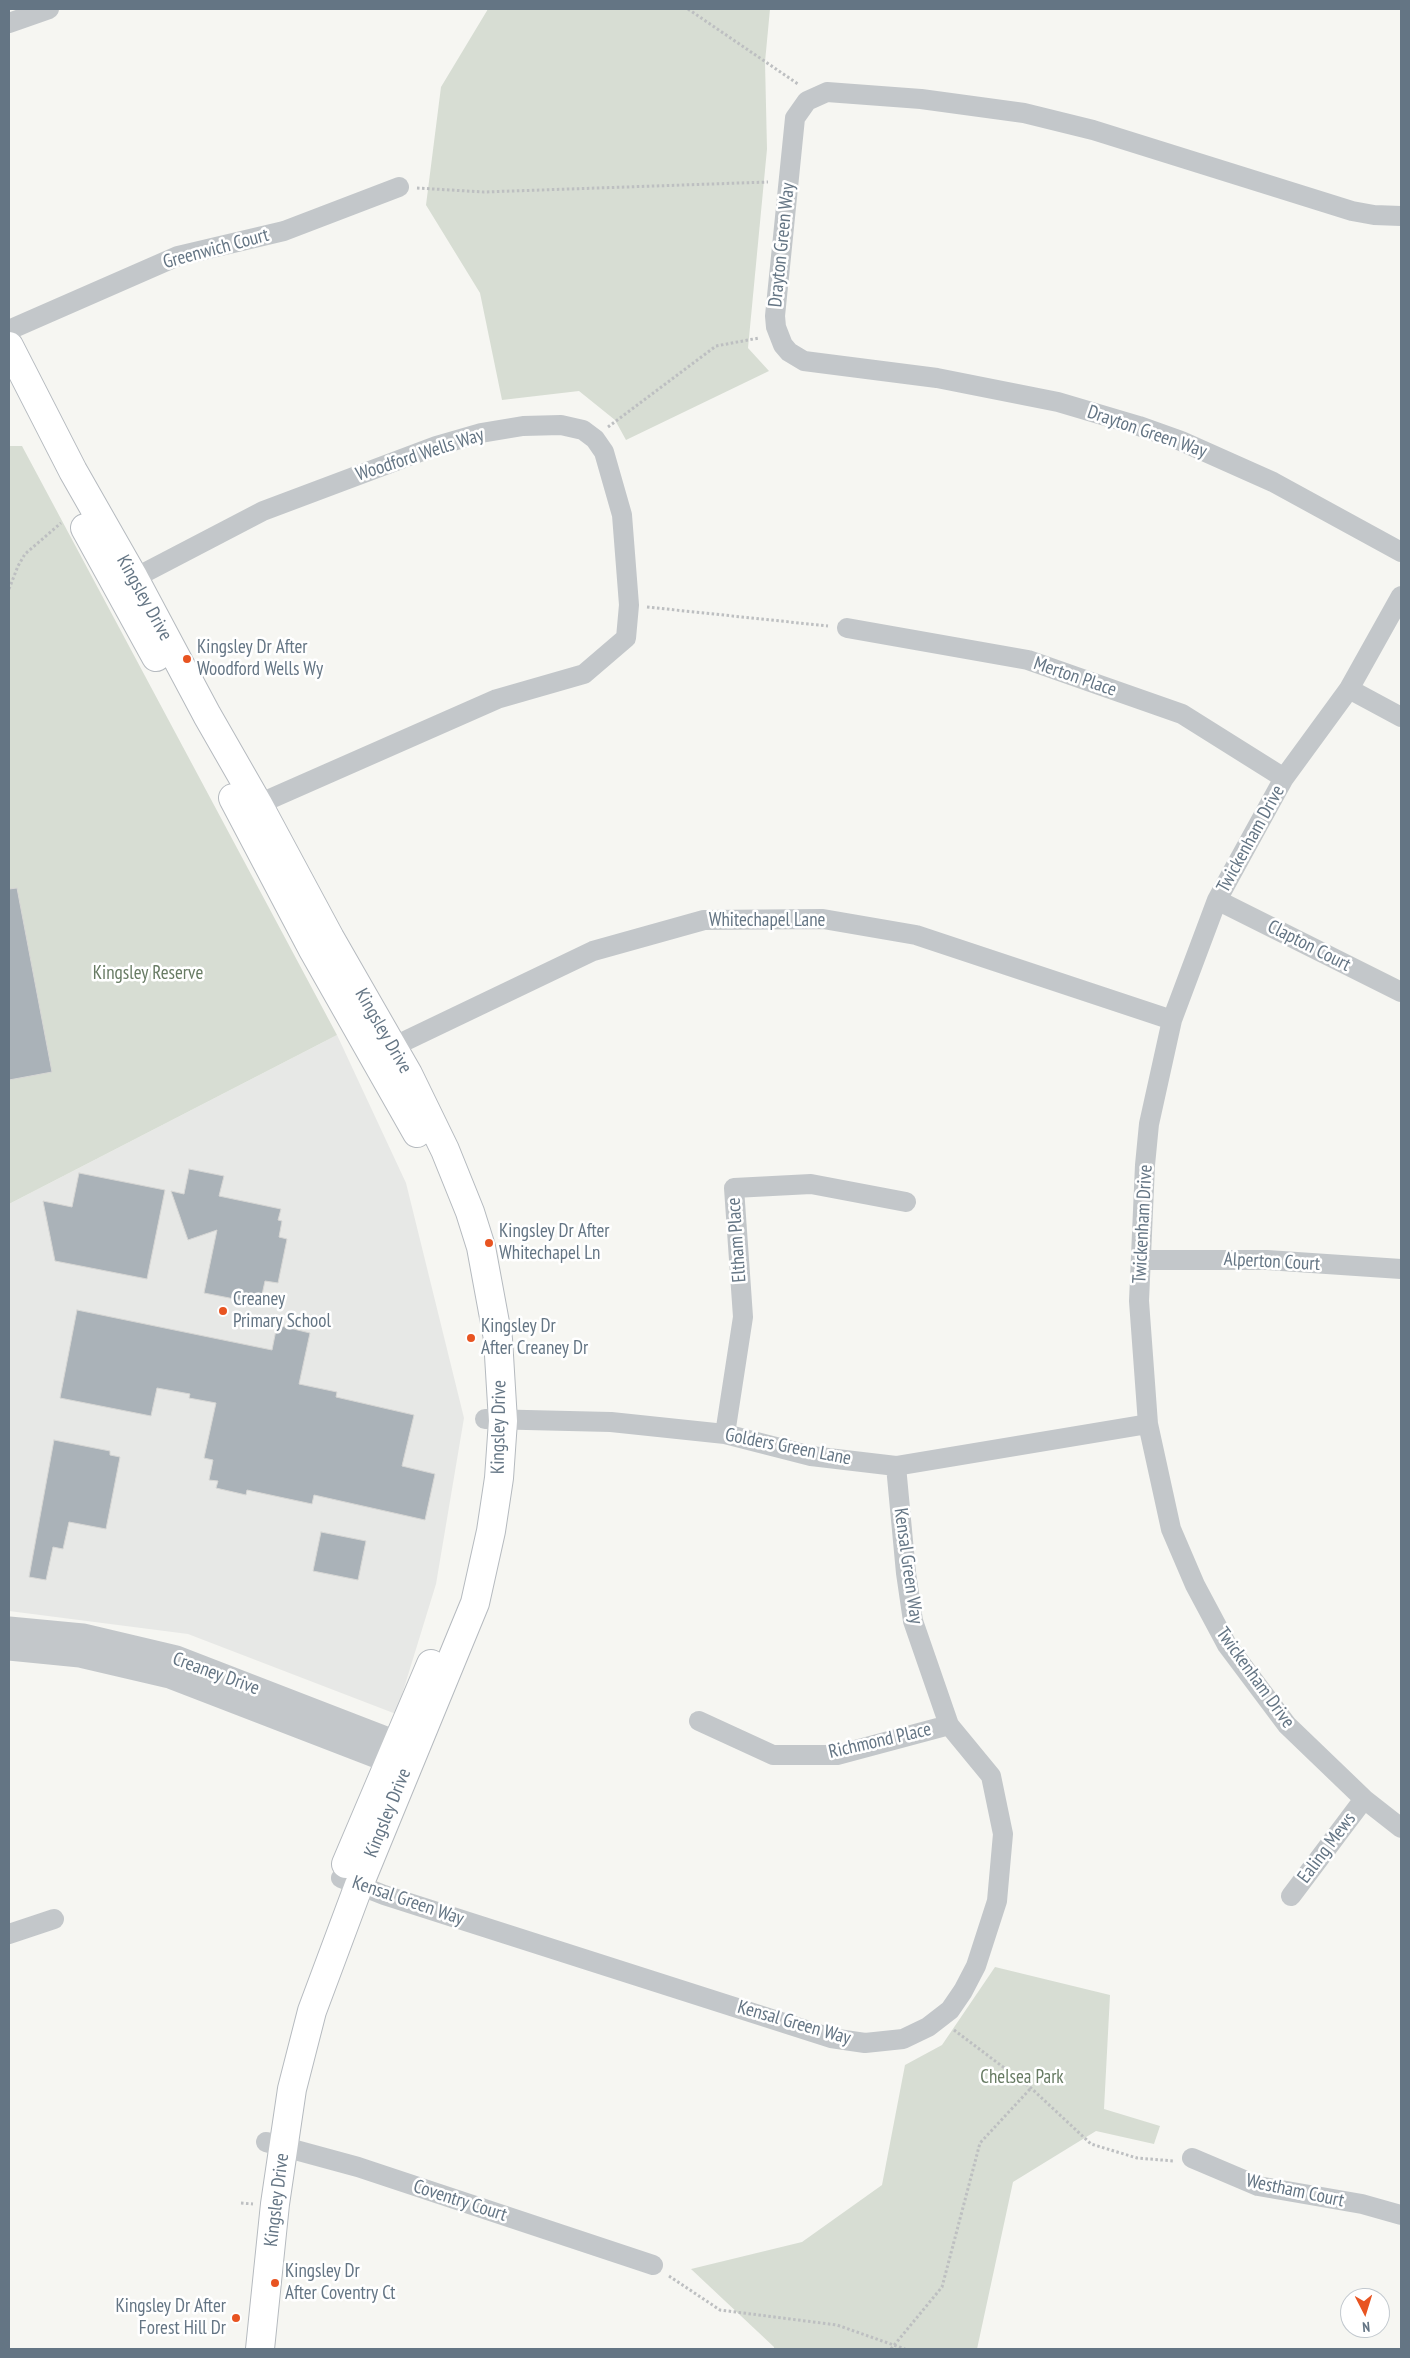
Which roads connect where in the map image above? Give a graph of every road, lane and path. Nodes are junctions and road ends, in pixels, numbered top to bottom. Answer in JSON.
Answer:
{"nodes":[{"id":1,"x":50,"y":9,"type":"edge"},
{"id":2,"x":688,"y":9,"type":"edge"},
{"id":3,"x":9,"y":23,"type":"edge"},
{"id":4,"x":815,"y":95,"type":"junction"},
{"id":5,"x":789,"y":181,"type":"junction"},
{"id":6,"x":399,"y":187,"type":"joint"},
{"id":7,"x":1401,"y":216,"type":"edge"},
{"id":8,"x":9,"y":330,"type":"edge"},
{"id":9,"x":779,"y":337,"type":"junction"},
{"id":10,"x":9,"y":346,"type":"edge"},
{"id":11,"x":9,"y":385,"type":"edge"},
{"id":12,"x":594,"y":439,"type":"junction"},
{"id":13,"x":64,"y":520,"type":"dead end"},
{"id":14,"x":1401,"y":552,"type":"edge"},
{"id":15,"x":125,"y":583,"type":"junction"},
{"id":16,"x":9,"y":589,"type":"edge"},
{"id":17,"x":1401,"y":596,"type":"edge"},
{"id":18,"x":629,"y":606,"type":"junction"},
{"id":19,"x":847,"y":628,"type":"joint"},
{"id":20,"x":1349,"y":688,"type":"junction"},
{"id":21,"x":1401,"y":717,"type":"edge"},
{"id":22,"x":1284,"y":778,"type":"junction"},
{"id":23,"x":250,"y":808,"type":"junction"},
{"id":24,"x":1217,"y":900,"type":"junction"},
{"id":25,"x":1401,"y":992,"type":"edge"},
{"id":26,"x":1172,"y":1020,"type":"junction"},
{"id":27,"x":383,"y":1052,"type":"junction"},
{"id":28,"x":906,"y":1202,"type":"dead end"},
{"id":29,"x":1142,"y":1260,"type":"junction"},
{"id":30,"x":1401,"y":1269,"type":"edge"},
{"id":31,"x":494,"y":1420,"type":"junction"},
{"id":32,"x":1148,"y":1424,"type":"junction"},
{"id":33,"x":725,"y":1434,"type":"junction"},
{"id":34,"x":896,"y":1466,"type":"junction"},
{"id":35,"x":9,"y":1629,"type":"edge"},
{"id":36,"x":9,"y":1648,"type":"edge"},
{"id":37,"x":699,"y":1721,"type":"dead end"},
{"id":38,"x":949,"y":1725,"type":"junction"},
{"id":39,"x":401,"y":1755,"type":"junction"},
{"id":40,"x":1364,"y":1799,"type":"junction"},
{"id":41,"x":1401,"y":1828,"type":"edge"},
{"id":42,"x":350,"y":1882,"type":"junction"},
{"id":43,"x":1291,"y":1896,"type":"dead end"},
{"id":44,"x":54,"y":1919,"type":"dead end"},
{"id":45,"x":9,"y":1934,"type":"edge"},
{"id":46,"x":940,"y":2018,"type":"junction"},
{"id":47,"x":1031,"y":2088,"type":"junction"},
{"id":48,"x":275,"y":2145,"type":"junction"},
{"id":49,"x":1183,"y":2160,"type":"joint"},
{"id":50,"x":1401,"y":2215,"type":"edge"},
{"id":51,"x":653,"y":2265,"type":"joint"},
{"id":52,"x":893,"y":2345,"type":"junction"},
{"id":53,"x":242,"y":2349,"type":"edge"},
{"id":54,"x":260,"y":2349,"type":"edge"},
{"id":55,"x":891,"y":2349,"type":"edge"},
{"id":56,"x":906,"y":2349,"type":"edge"}],
"edges":[{"from":1,"to":3,"type":"street"},
{"from":2,"to":4,"type":"path"},
{"from":4,"to":5,"type":"street","name":"Drayton Green Way"},
{"from":4,"to":7,"type":"street"},
{"from":5,"to":6,"type":"path"},
{"from":5,"to":9,"type":"street","name":"Drayton Green Way"},
{"from":6,"to":8,"type":"street","name":"Greenwich Court"},
{"from":9,"to":12,"type":"path"},
{"from":9,"to":14,"type":"street","name":"Drayton Green Way"},
{"from":10,"to":15,"type":"main road","name":"Kingsley Drive"},
{"from":11,"to":15,"type":"main road","name":"Kingsley Drive"},
{"from":12,"to":15,"type":"street","name":"Woodford Wells Way"},
{"from":12,"to":18,"type":"street"},
{"from":13,"to":16,"type":"path"},
{"from":15,"to":23,"type":"main road","name":"Kingsley Drive"},
{"from":17,"to":20,"type":"street","name":"Twickenham Drive"},
{"from":18,"to":19,"type":"path"},
{"from":18,"to":23,"type":"street"},
{"from":19,"to":22,"type":"street","name":"Merton Place"},
{"from":20,"to":21,"type":"street"},
{"from":20,"to":22,"type":"street","name":"Twickenham Drive"},
{"from":22,"to":24,"type":"street","name":"Twickenham Drive"},
{"from":23,"to":27,"type":"main road","name":"Kingsley Drive"},
{"from":24,"to":25,"type":"street","name":"Clapton Court"},
{"from":24,"to":26,"type":"street","name":"Twickenham Drive"},
{"from":26,"to":27,"type":"street","name":"Whitechapel Lane"},
{"from":26,"to":29,"type":"street","name":"Twickenham Drive"},
{"from":27,"to":31,"type":"main road","name":"Kingsley Drive"},
{"from":28,"to":33,"type":"street","name":"Eltham Place"},
{"from":29,"to":30,"type":"street","name":"Alperton Court"},
{"from":29,"to":32,"type":"street","name":"Twickenham Drive"},
{"from":31,"to":33,"type":"street","name":"Golders Green Lane"},
{"from":31,"to":39,"type":"main road","name":"Kingsley Drive"},
{"from":32,"to":34,"type":"street","name":"Golders Green Lane"},
{"from":32,"to":40,"type":"street","name":"Twickenham Drive"},
{"from":33,"to":34,"type":"street","name":"Golders Green Lane"},
{"from":34,"to":38,"type":"street","name":"Kensal Green Way"},
{"from":35,"to":39,"type":"street","name":"Creaney Drive"},
{"from":36,"to":39,"type":"street","name":"Creaney Drive"},
{"from":37,"to":38,"type":"street","name":"Richmond Place"},
{"from":38,"to":46,"type":"street","name":"Kensal Green Way"},
{"from":39,"to":42,"type":"main road","name":"Kingsley Drive"},
{"from":40,"to":41,"type":"street","name":"Twickenham Drive"},
{"from":40,"to":43,"type":"street","name":"Ealing Mews"},
{"from":42,"to":46,"type":"street","name":"Kensal Green Way"},
{"from":42,"to":48,"type":"main road","name":"Kingsley Drive"},
{"from":44,"to":45,"type":"street"},
{"from":46,"to":47,"type":"path"},
{"from":47,"to":49,"type":"path"},
{"from":47,"to":52,"type":"path"},
{"from":48,"to":51,"type":"street","name":"Coventry Court"},
{"from":48,"to":53,"type":"main road","name":"Kingsley Drive"},
{"from":48,"to":54,"type":"main road","name":"Kingsley Drive"},
{"from":49,"to":50,"type":"street","name":"Westham Court"},
{"from":51,"to":52,"type":"path"},
{"from":52,"to":55,"type":"path"},
{"from":52,"to":56,"type":"path"}]}
